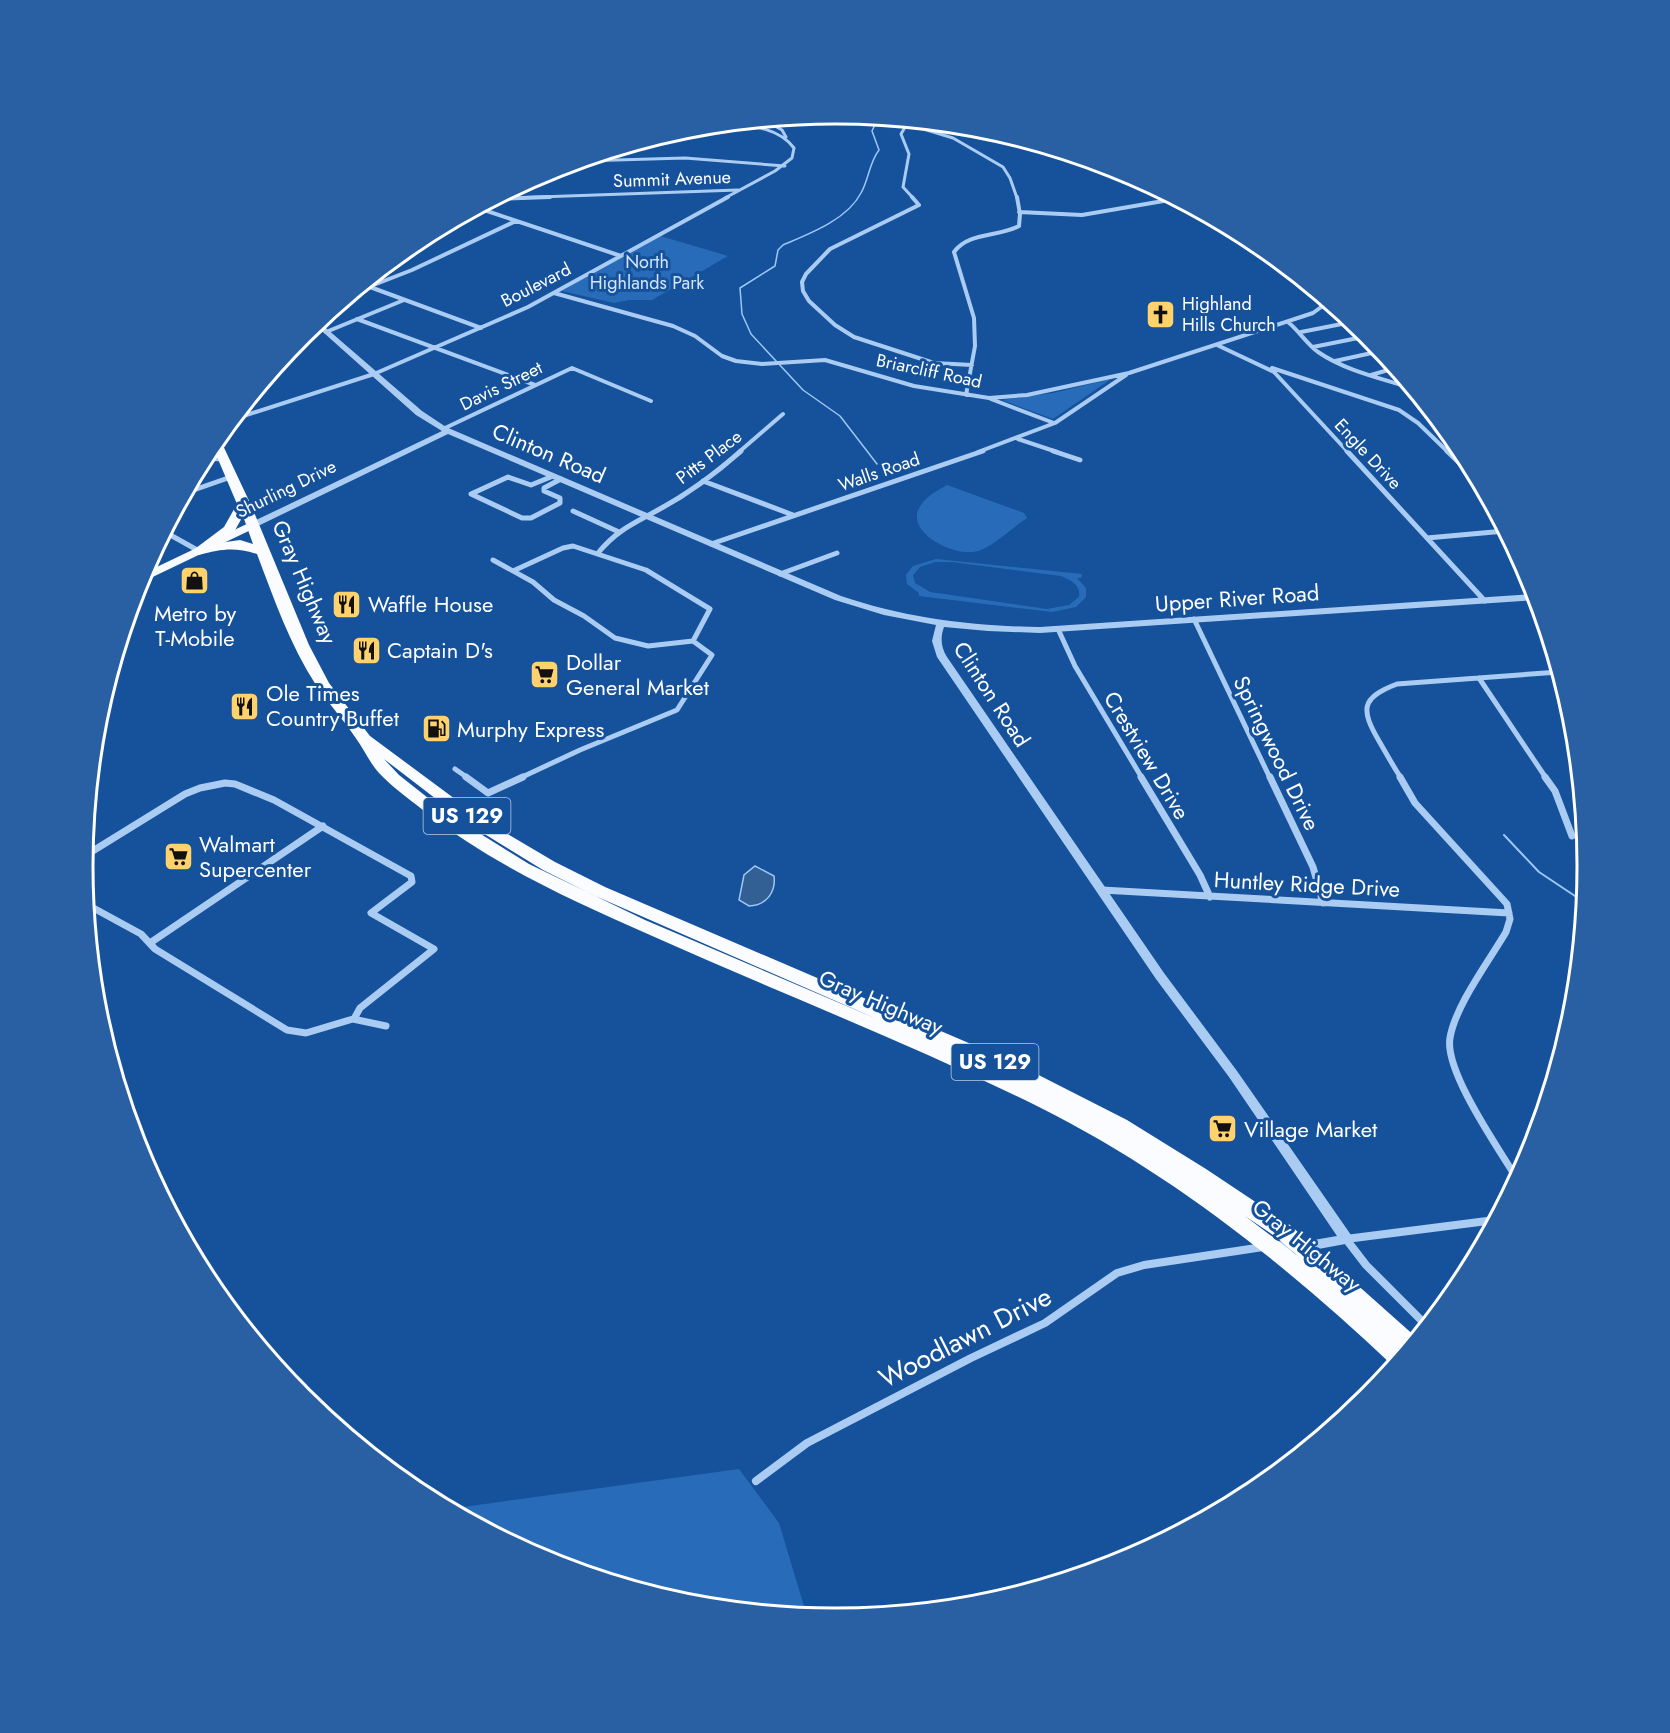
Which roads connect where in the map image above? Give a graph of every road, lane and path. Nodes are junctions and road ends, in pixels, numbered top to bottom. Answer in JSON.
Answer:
{"nodes":[{"id":1,"x":777,"y":127,"type":"edge"},
{"id":2,"x":904,"y":128,"type":"edge"},
{"id":3,"x":760,"y":129,"type":"edge"},
{"id":4,"x":931,"y":131,"type":"edge"},
{"id":5,"x":786,"y":138,"type":"junction"},
{"id":6,"x":611,"y":159,"type":"edge"},
{"id":7,"x":785,"y":166,"type":"junction"},
{"id":8,"x":741,"y":190,"type":"junction"},
{"id":9,"x":513,"y":198,"type":"edge"},
{"id":10,"x":1163,"y":201,"type":"edge"},
{"id":11,"x":488,"y":211,"type":"edge"},
{"id":12,"x":1019,"y":212,"type":"junction"},
{"id":13,"x":516,"y":221,"type":"junction"},
{"id":14,"x":621,"y":255,"type":"junction"},
{"id":15,"x":375,"y":285,"type":"edge"},
{"id":16,"x":371,"y":288,"type":"edge"},
{"id":17,"x":554,"y":293,"type":"junction"},
{"id":18,"x":404,"y":299,"type":"junction"},
{"id":19,"x":1321,"y":307,"type":"edge"},
{"id":20,"x":357,"y":319,"type":"junction"},
{"id":21,"x":1288,"y":322,"type":"junction"},
{"id":22,"x":1341,"y":324,"type":"edge"},
{"id":23,"x":481,"y":328,"type":"junction"},
{"id":24,"x":324,"y":329,"type":"edge"},
{"id":25,"x":327,"y":332,"type":"junction"},
{"id":26,"x":1300,"y":332,"type":"junction"},
{"id":27,"x":1356,"y":338,"type":"edge"},
{"id":28,"x":1216,"y":344,"type":"junction"},
{"id":29,"x":436,"y":347,"type":"junction"},
{"id":30,"x":1312,"y":347,"type":"junction"},
{"id":31,"x":1371,"y":353,"type":"edge"},
{"id":32,"x":1335,"y":361,"type":"junction"},
{"id":33,"x":972,"y":365,"type":"junction"},
{"id":34,"x":1263,"y":366,"type":"junction"},
{"id":35,"x":1387,"y":370,"type":"edge"},
{"id":36,"x":1130,"y":373,"type":"junction"},
{"id":37,"x":374,"y":374,"type":"junction"},
{"id":38,"x":1371,"y":375,"type":"junction"},
{"id":39,"x":1399,"y":384,"type":"edge"},
{"id":40,"x":536,"y":385,"type":"junction"},
{"id":41,"x":966,"y":395,"type":"junction"},
{"id":42,"x":989,"y":398,"type":"junction"},
{"id":43,"x":651,"y":401,"type":"dead end"},
{"id":44,"x":783,"y":414,"type":"dead end"},
{"id":45,"x":246,"y":415,"type":"edge"},
{"id":46,"x":1055,"y":423,"type":"junction"},
{"id":47,"x":446,"y":430,"type":"junction"},
{"id":48,"x":1017,"y":439,"type":"junction"},
{"id":49,"x":468,"y":440,"type":"junction"},
{"id":50,"x":410,"y":449,"type":"junction"},
{"id":51,"x":1445,"y":449,"type":"junction"},
{"id":52,"x":1449,"y":450,"type":"edge"},
{"id":53,"x":220,"y":451,"type":"edge"},
{"id":54,"x":1455,"y":458,"type":"edge"},
{"id":55,"x":215,"y":459,"type":"edge"},
{"id":56,"x":224,"y":459,"type":"junction"},
{"id":57,"x":1080,"y":460,"type":"dead end"},
{"id":58,"x":231,"y":477,"type":"junction"},
{"id":59,"x":557,"y":478,"type":"junction"},
{"id":60,"x":703,"y":481,"type":"junction"},
{"id":61,"x":531,"y":485,"type":"junction"},
{"id":62,"x":196,"y":489,"type":"edge"},
{"id":63,"x":544,"y":491,"type":"junction"},
{"id":64,"x":243,"y":506,"type":"junction"},
{"id":65,"x":573,"y":511,"type":"dead end"},
{"id":66,"x":794,"y":515,"type":"junction"},
{"id":67,"x":647,"y":516,"type":"junction"},
{"id":68,"x":253,"y":525,"type":"junction"},
{"id":69,"x":619,"y":532,"type":"junction"},
{"id":70,"x":1497,"y":532,"type":"edge"},
{"id":71,"x":171,"y":536,"type":"edge"},
{"id":72,"x":1427,"y":538,"type":"junction"},
{"id":73,"x":711,"y":544,"type":"junction"},
{"id":74,"x":199,"y":551,"type":"junction"},
{"id":75,"x":261,"y":551,"type":"junction"},
{"id":76,"x":598,"y":553,"type":"junction"},
{"id":77,"x":837,"y":553,"type":"dead end"},
{"id":78,"x":493,"y":560,"type":"dead end"},
{"id":79,"x":513,"y":571,"type":"junction"},
{"id":80,"x":153,"y":573,"type":"edge"},
{"id":81,"x":780,"y":574,"type":"junction"},
{"id":82,"x":1527,"y":598,"type":"edge"},
{"id":83,"x":1485,"y":601,"type":"junction"},
{"id":84,"x":1194,"y":619,"type":"junction"},
{"id":85,"x":941,"y":624,"type":"junction"},
{"id":86,"x":1058,"y":628,"type":"junction"},
{"id":87,"x":693,"y":641,"type":"junction"},
{"id":88,"x":1552,"y":673,"type":"edge"},
{"id":89,"x":1479,"y":678,"type":"junction"},
{"id":90,"x":362,"y":736,"type":"junction"},
{"id":91,"x":455,"y":769,"type":"dead end"},
{"id":92,"x":323,"y":826,"type":"junction"},
{"id":93,"x":1572,"y":836,"type":"dead end"},
{"id":94,"x":94,"y":850,"type":"edge"},
{"id":95,"x":1102,"y":890,"type":"junction"},
{"id":96,"x":1210,"y":897,"type":"junction"},
{"id":97,"x":1323,"y":903,"type":"junction"},
{"id":98,"x":95,"y":909,"type":"edge"},
{"id":99,"x":1509,"y":913,"type":"junction"},
{"id":100,"x":150,"y":942,"type":"junction"},
{"id":101,"x":354,"y":1019,"type":"junction"},
{"id":102,"x":386,"y":1026,"type":"dead end"},
{"id":103,"x":1512,"y":1170,"type":"edge"},
{"id":104,"x":1487,"y":1221,"type":"edge"},
{"id":105,"x":1346,"y":1239,"type":"junction"},
{"id":106,"x":1272,"y":1246,"type":"junction"},
{"id":107,"x":1302,"y":1247,"type":"junction"},
{"id":108,"x":1422,"y":1321,"type":"edge"},
{"id":109,"x":1406,"y":1340,"type":"edge"},
{"id":110,"x":1395,"y":1354,"type":"edge"},
{"id":111,"x":756,"y":1481,"type":"dead end"}],
"edges":[{"from":1,"to":5,"type":"street"},
{"from":2,"to":33,"type":"street"},
{"from":3,"to":5,"type":"street"},
{"from":4,"to":12,"type":"street"},
{"from":5,"to":7,"type":"street"},
{"from":6,"to":7,"type":"street"},
{"from":7,"to":8,"type":"street","name":"Boulevard"},
{"from":8,"to":9,"type":"street","name":"Summit Avenue"},
{"from":8,"to":14,"type":"street","name":"Boulevard"},
{"from":10,"to":12,"type":"street"},
{"from":11,"to":13,"type":"street"},
{"from":12,"to":33,"type":"street"},
{"from":13,"to":14,"type":"street"},
{"from":13,"to":15,"type":"street"},
{"from":14,"to":17,"type":"street","name":"Boulevard"},
{"from":16,"to":18,"type":"street"},
{"from":17,"to":23,"type":"street","name":"Boulevard"},
{"from":17,"to":41,"type":"street","name":"Briarcliff Road"},
{"from":18,"to":20,"type":"street"},
{"from":18,"to":23,"type":"street"},
{"from":19,"to":21,"type":"street","name":"Briarcliff Road"},
{"from":20,"to":25,"type":"street"},
{"from":20,"to":29,"type":"street"},
{"from":21,"to":26,"type":"street"},
{"from":21,"to":28,"type":"street","name":"Briarcliff Road"},
{"from":22,"to":26,"type":"street"},
{"from":23,"to":29,"type":"street","name":"Boulevard"},
{"from":24,"to":25,"type":"street","name":"Clinton Road"},
{"from":25,"to":37,"type":"street","name":"Clinton Road"},
{"from":26,"to":30,"type":"street"},
{"from":27,"to":30,"type":"street"},
{"from":28,"to":34,"type":"street","name":"Engle Drive"},
{"from":28,"to":36,"type":"street","name":"Briarcliff Road"},
{"from":29,"to":37,"type":"street","name":"Boulevard"},
{"from":29,"to":40,"type":"street"},
{"from":30,"to":32,"type":"street"},
{"from":31,"to":32,"type":"street"},
{"from":32,"to":38,"type":"street"},
{"from":33,"to":41,"type":"street"},
{"from":34,"to":51,"type":"street"},
{"from":34,"to":72,"type":"street","name":"Engle Drive"},
{"from":35,"to":38,"type":"street"},
{"from":36,"to":42,"type":"street","name":"Briarcliff Road"},
{"from":36,"to":46,"type":"street","name":"Walls Road"},
{"from":37,"to":45,"type":"street","name":"Boulevard"},
{"from":37,"to":47,"type":"street","name":"Clinton Road"},
{"from":38,"to":39,"type":"street"},
{"from":40,"to":43,"type":"street","name":"Davis Street"},
{"from":40,"to":47,"type":"street","name":"Davis Street"},
{"from":41,"to":42,"type":"street","name":"Briarcliff Road"},
{"from":42,"to":46,"type":"street"},
{"from":44,"to":60,"type":"street","name":"Pitts Place"},
{"from":46,"to":48,"type":"street","name":"Walls Road"},
{"from":47,"to":49,"type":"street","name":"Clinton Road"},
{"from":47,"to":50,"type":"street","name":"Shurling Drive"},
{"from":48,"to":57,"type":"street"},
{"from":48,"to":66,"type":"street","name":"Walls Road"},
{"from":49,"to":50,"type":"street"},
{"from":49,"to":59,"type":"street","name":"Clinton Road"},
{"from":50,"to":68,"type":"street","name":"Shurling Drive"},
{"from":51,"to":52,"type":"street"},
{"from":51,"to":54,"type":"street"},
{"from":53,"to":56,"type":"highway","name":"Gray Highway","number":"US 129"},
{"from":55,"to":56,"type":"street"},
{"from":56,"to":58,"type":"highway","name":"Gray Highway","number":"US 129"},
{"from":58,"to":62,"type":"street"},
{"from":58,"to":64,"type":"highway","name":"Gray Highway","number":"US 129"},
{"from":59,"to":61,"type":"street"},
{"from":59,"to":63,"type":"street"},
{"from":59,"to":67,"type":"street","name":"Clinton Road"},
{"from":60,"to":66,"type":"street"},
{"from":60,"to":67,"type":"street","name":"Pitts Place"},
{"from":61,"to":63,"type":"street"},
{"from":61,"to":63,"type":"street"},
{"from":64,"to":68,"type":"highway","name":"Gray Highway","number":"US 129"},
{"from":64,"to":74,"type":"highway"},
{"from":65,"to":69,"type":"street"},
{"from":66,"to":73,"type":"street","name":"Walls Road"},
{"from":67,"to":69,"type":"street","name":"Pitts Place"},
{"from":67,"to":73,"type":"street","name":"Clinton Road"},
{"from":68,"to":74,"type":"main road","name":"Shurling Drive"},
{"from":68,"to":75,"type":"highway","name":"Gray Highway","number":"US 129"},
{"from":69,"to":76,"type":"street","name":"Pitts Place"},
{"from":70,"to":72,"type":"street"},
{"from":71,"to":74,"type":"street"},
{"from":72,"to":83,"type":"street","name":"Engle Drive"},
{"from":73,"to":81,"type":"street","name":"Clinton Road"},
{"from":74,"to":75,"type":"highway"},
{"from":74,"to":80,"type":"main road","name":"Shurling Drive"},
{"from":75,"to":90,"type":"highway","name":"Gray Highway","number":"US 129"},
{"from":76,"to":79,"type":"street"},
{"from":76,"to":87,"type":"street"},
{"from":77,"to":81,"type":"street"},
{"from":78,"to":79,"type":"street"},
{"from":79,"to":87,"type":"street"},
{"from":81,"to":85,"type":"street","name":"Clinton Road"},
{"from":82,"to":83,"type":"street","name":"Upper River Road"},
{"from":83,"to":84,"type":"street","name":"Upper River Road"},
{"from":84,"to":86,"type":"street","name":"Upper River Road"},
{"from":84,"to":97,"type":"street","name":"Springwood Drive"},
{"from":85,"to":86,"type":"street","name":"Upper River Road"},
{"from":85,"to":95,"type":"street","name":"Clinton Road"},
{"from":86,"to":96,"type":"street","name":"Crestview Drive"},
{"from":87,"to":91,"type":"street"},
{"from":88,"to":89,"type":"street"},
{"from":89,"to":93,"type":"street"},
{"from":89,"to":99,"type":"street"},
{"from":90,"to":106,"type":"highway","name":"Gray Highway","number":"US 129"},
{"from":90,"to":107,"type":"highway","name":"Gray Highway","number":"US 129"},
{"from":92,"to":94,"type":"street"},
{"from":92,"to":100,"type":"street"},
{"from":92,"to":101,"type":"street"},
{"from":95,"to":96,"type":"street","name":"Huntley Ridge Drive"},
{"from":95,"to":105,"type":"street","name":"Clinton Road"},
{"from":96,"to":97,"type":"street","name":"Huntley Ridge Drive"},
{"from":97,"to":99,"type":"street","name":"Huntley Ridge Drive"},
{"from":98,"to":100,"type":"street"},
{"from":99,"to":103,"type":"street"},
{"from":100,"to":101,"type":"street"},
{"from":101,"to":102,"type":"street"},
{"from":104,"to":105,"type":"street"},
{"from":105,"to":107,"type":"street"},
{"from":105,"to":108,"type":"street"},
{"from":106,"to":107,"type":"street"},
{"from":106,"to":110,"type":"highway","name":"Gray Highway","number":"US 129"},
{"from":106,"to":111,"type":"street","name":"Woodlawn Drive"},
{"from":107,"to":109,"type":"highway","name":"Gray Highway","number":"US 129"}]}
